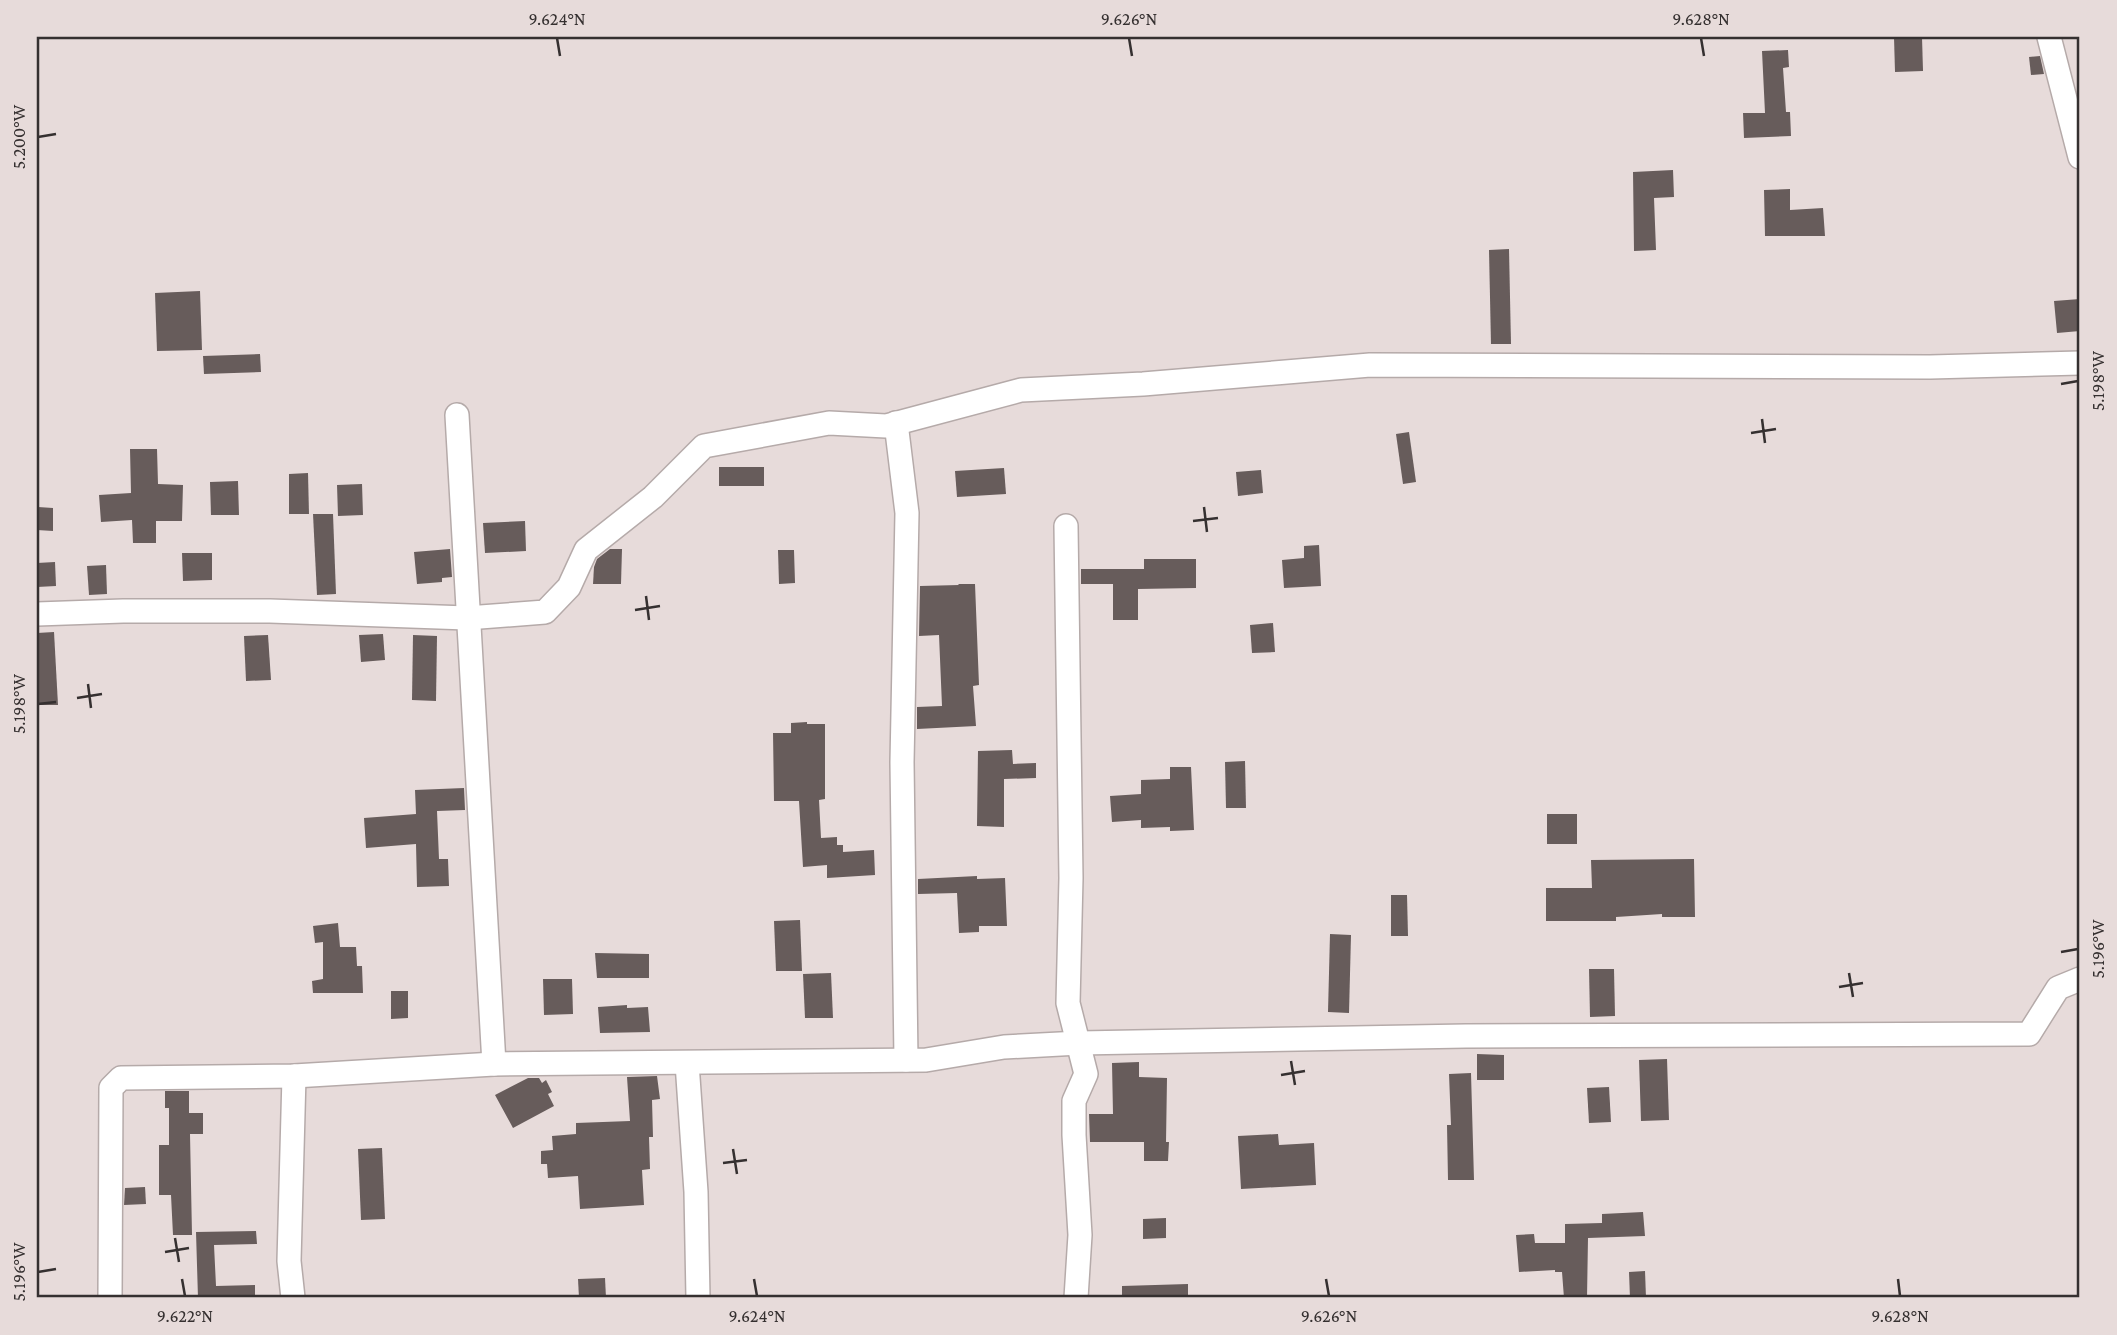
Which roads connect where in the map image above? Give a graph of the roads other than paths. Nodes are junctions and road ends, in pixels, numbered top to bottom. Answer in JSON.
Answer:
{"nodes":[{"id":1,"x":2049,"y":37,"type":"edge"},
{"id":2,"x":2080,"y":156,"type":"edge"},
{"id":3,"x":2080,"y":363,"type":"edge"},
{"id":4,"x":457,"y":415,"type":"dead end"},
{"id":5,"x":897,"y":423,"type":"junction"},
{"id":6,"x":1066,"y":526,"type":"dead end"},
{"id":7,"x":37,"y":614,"type":"edge"},
{"id":8,"x":467,"y":618,"type":"junction"},
{"id":9,"x":2080,"y":979,"type":"edge"},
{"id":10,"x":1079,"y":1043,"type":"junction"},
{"id":11,"x":906,"y":1060,"type":"junction"},
{"id":12,"x":687,"y":1063,"type":"junction"},
{"id":13,"x":494,"y":1064,"type":"junction"},
{"id":14,"x":294,"y":1076,"type":"junction"},
{"id":15,"x":110,"y":1298,"type":"edge"},
{"id":16,"x":293,"y":1298,"type":"edge"},
{"id":17,"x":698,"y":1298,"type":"edge"},
{"id":18,"x":1076,"y":1298,"type":"edge"}],
"edges":[{"from":1,"to":2,"type":"street"},
{"from":3,"to":5,"type":"street"},
{"from":4,"to":8,"type":"street"},
{"from":5,"to":8,"type":"street"},
{"from":5,"to":11,"type":"street"},
{"from":6,"to":10,"type":"street"},
{"from":7,"to":8,"type":"street"},
{"from":8,"to":13,"type":"street"},
{"from":9,"to":10,"type":"street"},
{"from":10,"to":11,"type":"street"},
{"from":10,"to":18,"type":"street"},
{"from":11,"to":12,"type":"street"},
{"from":12,"to":13,"type":"street"},
{"from":12,"to":17,"type":"street"},
{"from":13,"to":14,"type":"street"},
{"from":14,"to":15,"type":"street"},
{"from":14,"to":16,"type":"street"}]}
